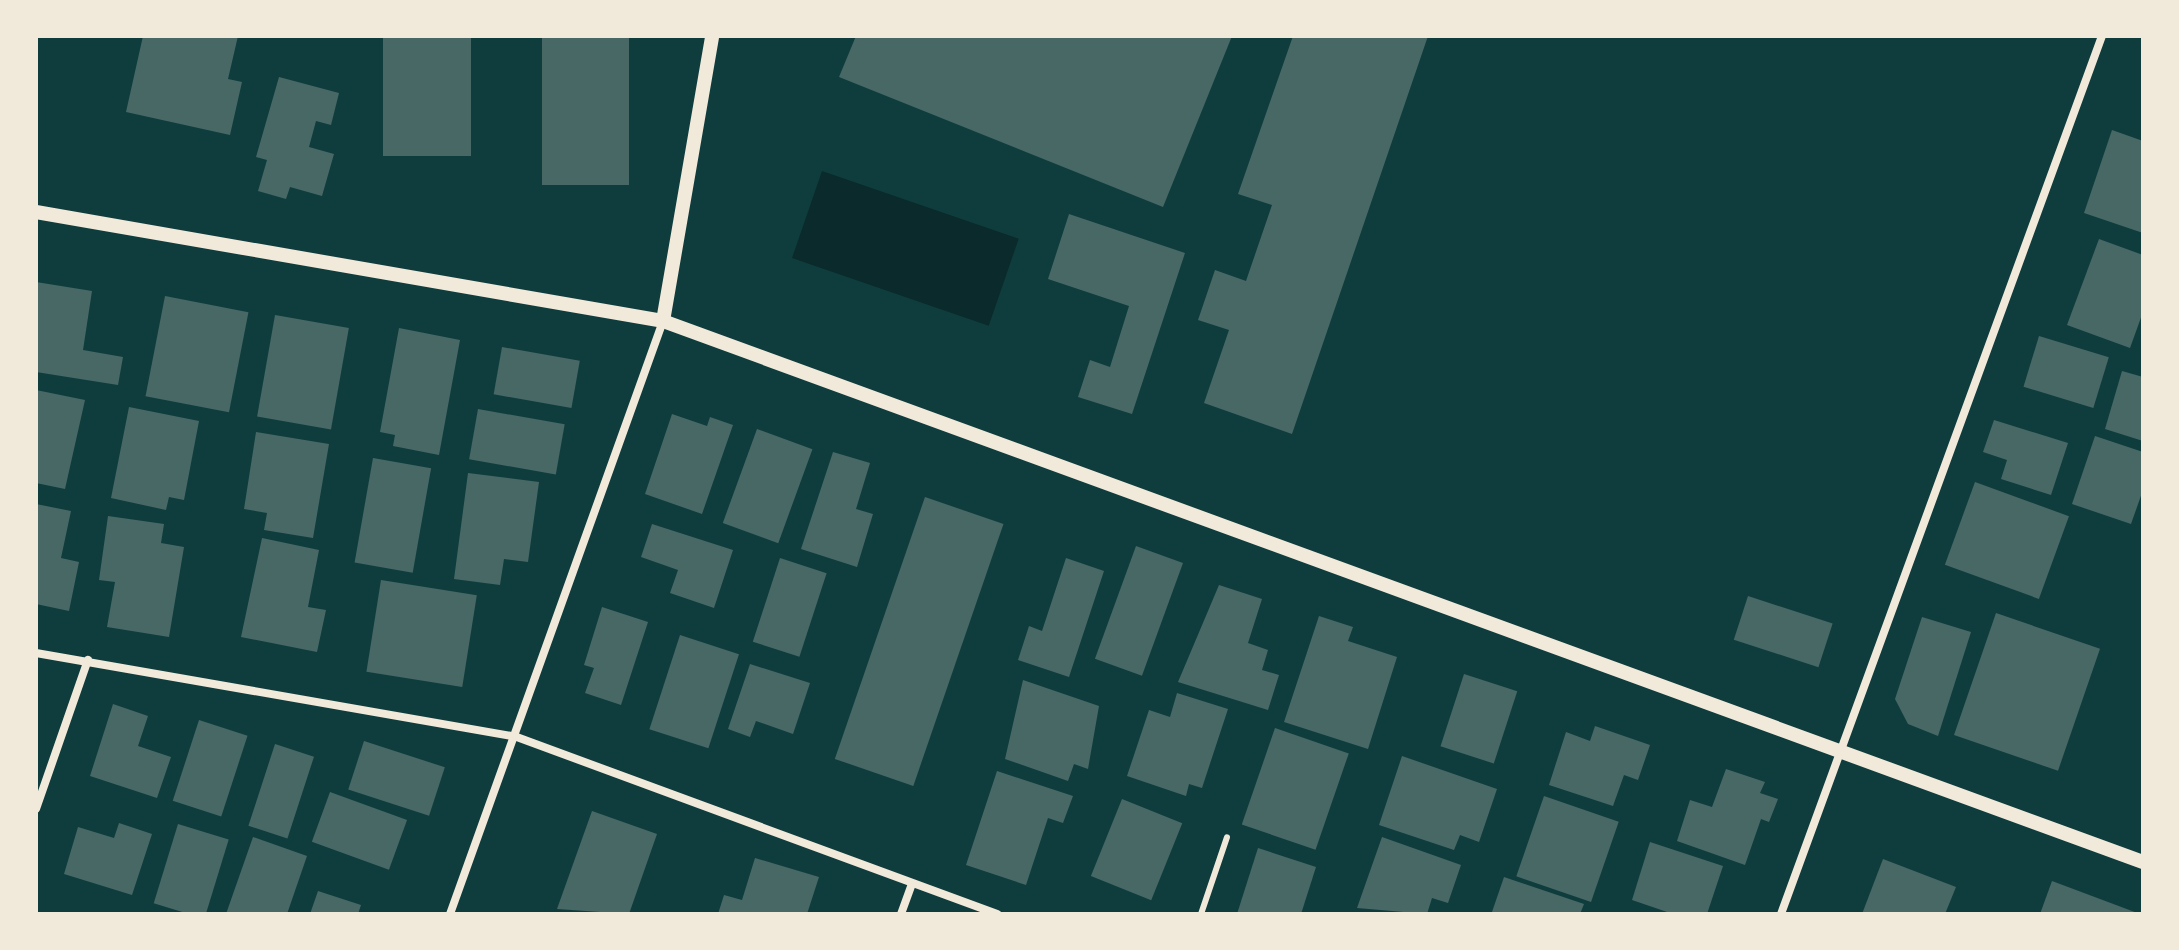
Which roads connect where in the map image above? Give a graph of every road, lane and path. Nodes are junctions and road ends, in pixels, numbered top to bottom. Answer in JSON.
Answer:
{"nodes":[{"id":1,"x":712,"y":36,"type":"edge"},
{"id":2,"x":2102,"y":36,"type":"edge"},
{"id":3,"x":36,"y":212,"type":"edge"},
{"id":4,"x":663,"y":321,"type":"junction"},
{"id":5,"x":36,"y":653,"type":"edge"},
{"id":6,"x":88,"y":660,"type":"junction"},
{"id":7,"x":514,"y":736,"type":"junction"},
{"id":8,"x":1842,"y":751,"type":"junction"},
{"id":9,"x":36,"y":809,"type":"edge"},
{"id":10,"x":1227,"y":837,"type":"dead end"},
{"id":11,"x":2143,"y":862,"type":"edge"},
{"id":12,"x":912,"y":884,"type":"junction"},
{"id":13,"x":450,"y":914,"type":"edge"},
{"id":14,"x":901,"y":914,"type":"edge"},
{"id":15,"x":997,"y":914,"type":"edge"},
{"id":16,"x":1201,"y":914,"type":"edge"},
{"id":17,"x":1781,"y":914,"type":"edge"}],
"edges":[{"from":1,"to":4,"type":"street"},
{"from":2,"to":8,"type":"street"},
{"from":3,"to":4,"type":"street"},
{"from":4,"to":7,"type":"street"},
{"from":4,"to":8,"type":"street"},
{"from":5,"to":6,"type":"street"},
{"from":6,"to":7,"type":"street"},
{"from":6,"to":9,"type":"street"},
{"from":7,"to":12,"type":"street"},
{"from":7,"to":13,"type":"street"},
{"from":8,"to":11,"type":"street"},
{"from":8,"to":17,"type":"street"},
{"from":10,"to":16,"type":"lane"},
{"from":12,"to":14,"type":"street"},
{"from":12,"to":15,"type":"street"}]}
